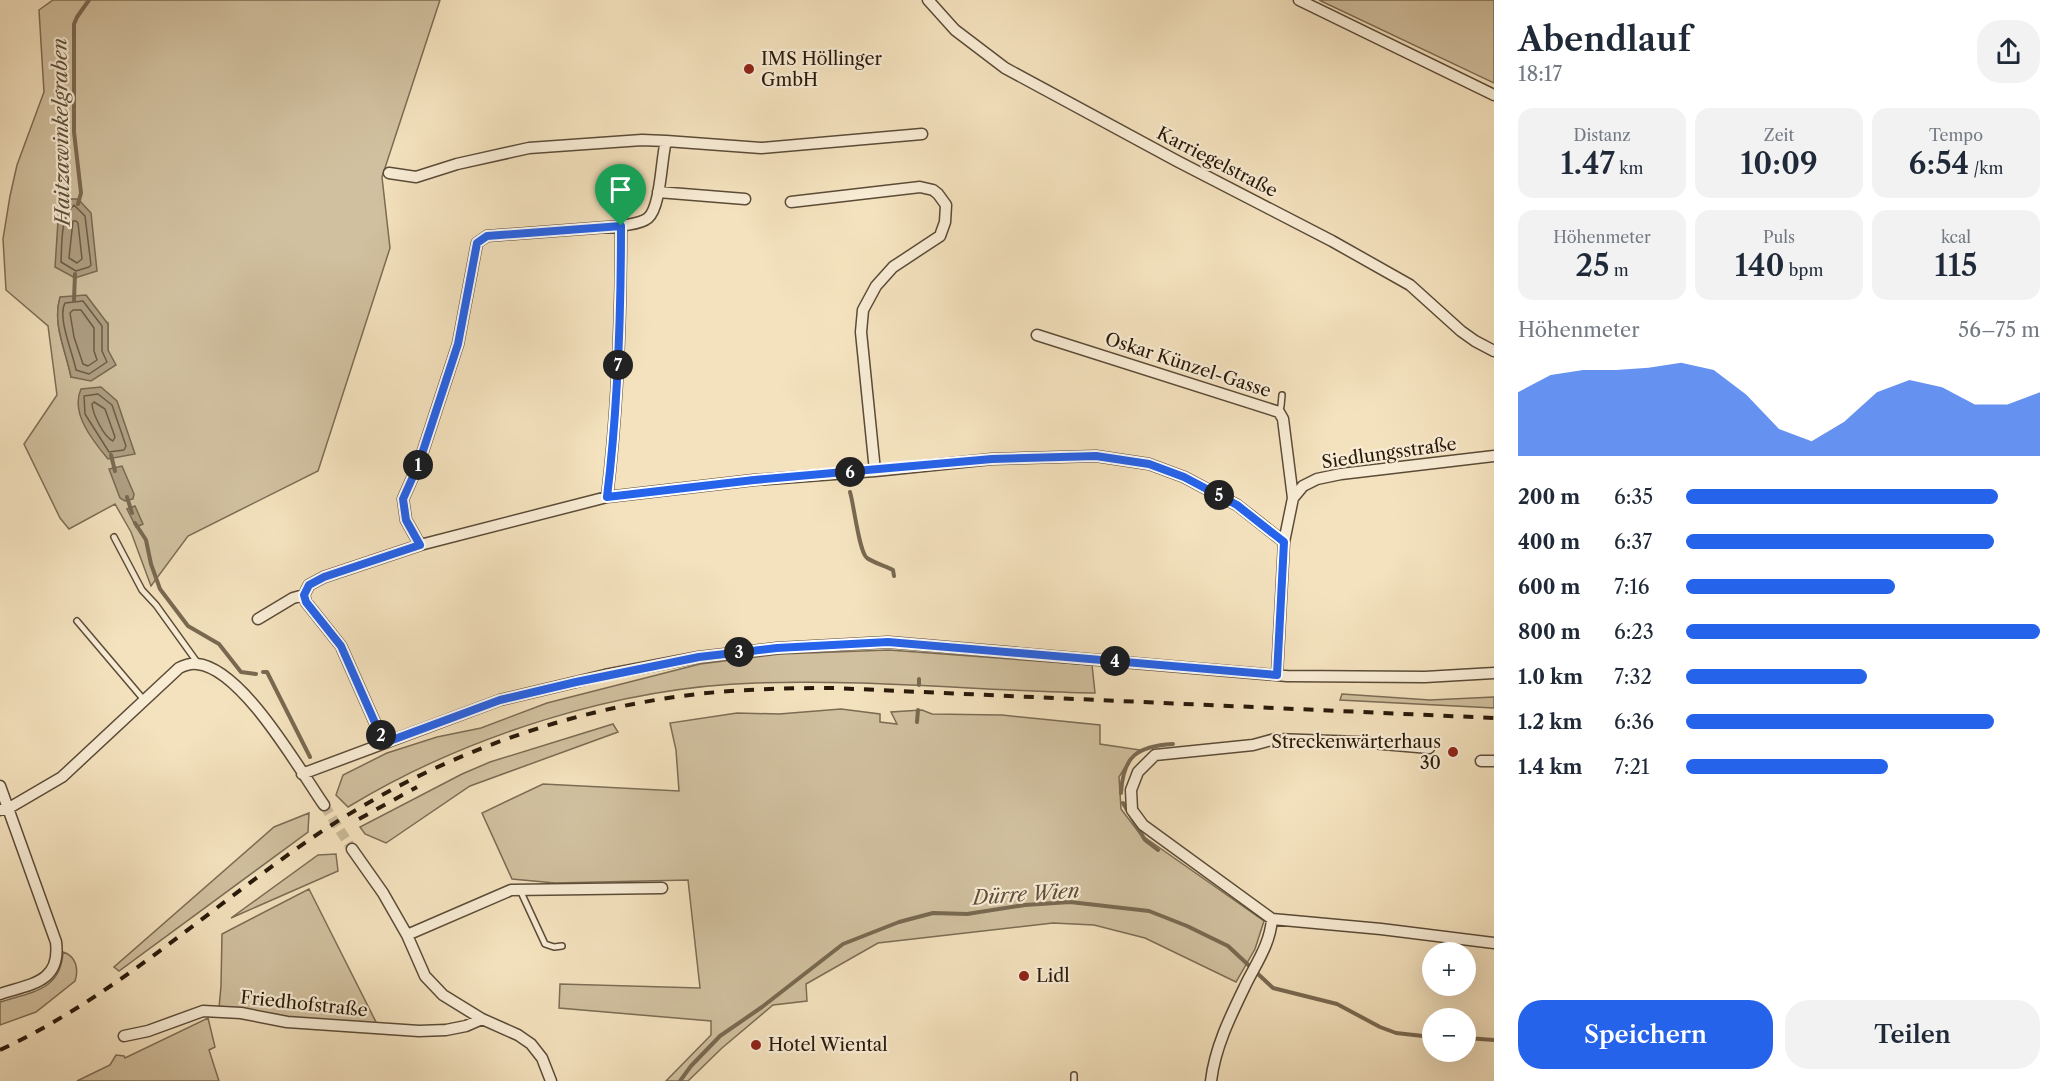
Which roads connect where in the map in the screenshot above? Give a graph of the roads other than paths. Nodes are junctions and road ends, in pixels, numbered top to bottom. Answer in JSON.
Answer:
{"nodes":[{"id":1,"x":928,"y":0,"type":"edge"},
{"id":2,"x":1299,"y":0,"type":"edge"},
{"id":3,"x":1494,"y":94,"type":"edge"},
{"id":4,"x":922,"y":134,"type":"dead end"},
{"id":5,"x":666,"y":141,"type":"junction"},
{"id":6,"x":389,"y":172,"type":"dead end"},
{"id":7,"x":658,"y":192,"type":"junction"},
{"id":8,"x":745,"y":199,"type":"dead end"},
{"id":9,"x":791,"y":202,"type":"dead end"},
{"id":10,"x":621,"y":226,"type":"junction"},
{"id":11,"x":1036,"y":335,"type":"dead end"},
{"id":12,"x":1494,"y":351,"type":"edge"},
{"id":13,"x":1282,"y":395,"type":"dead end"},
{"id":14,"x":1279,"y":412,"type":"junction"},
{"id":15,"x":1494,"y":456,"type":"edge"},
{"id":16,"x":875,"y":471,"type":"junction"},
{"id":17,"x":607,"y":497,"type":"junction"},
{"id":18,"x":1293,"y":498,"type":"junction"},
{"id":19,"x":114,"y":537,"type":"dead end"},
{"id":20,"x":1284,"y":542,"type":"junction"},
{"id":21,"x":420,"y":545,"type":"junction"},
{"id":22,"x":304,"y":595,"type":"junction"},
{"id":23,"x":258,"y":619,"type":"dead end"},
{"id":24,"x":76,"y":621,"type":"dead end"},
{"id":25,"x":198,"y":664,"type":"junction"},
{"id":26,"x":1494,"y":673,"type":"edge"},
{"id":27,"x":1277,"y":675,"type":"junction"},
{"id":28,"x":144,"y":700,"type":"junction"},
{"id":29,"x":384,"y":743,"type":"junction"},
{"id":30,"x":1429,"y":748,"type":"dead end"},
{"id":31,"x":1481,"y":761,"type":"dead end"},
{"id":32,"x":1494,"y":761,"type":"edge"},
{"id":33,"x":302,"y":774,"type":"junction"},
{"id":34,"x":0,"y":786,"type":"edge"},
{"id":35,"x":324,"y":805,"type":"tunnel mouth"},
{"id":36,"x":5,"y":809,"type":"edge"},
{"id":37,"x":352,"y":849,"type":"tunnel mouth"},
{"id":38,"x":662,"y":888,"type":"dead end"},
{"id":39,"x":519,"y":889,"type":"junction"},
{"id":40,"x":1272,"y":919,"type":"junction"},
{"id":41,"x":407,"y":935,"type":"junction"},
{"id":42,"x":1494,"y":943,"type":"edge"},
{"id":43,"x":562,"y":946,"type":"dead end"},
{"id":44,"x":0,"y":994,"type":"edge"},
{"id":45,"x":482,"y":1019,"type":"junction"},
{"id":46,"x":124,"y":1036,"type":"dead end"},
{"id":47,"x":550,"y":1081,"type":"edge"},
{"id":48,"x":1211,"y":1081,"type":"edge"}],
"edges":[{"from":1,"to":12,"type":"street","name":"Karriegelstraße"},
{"from":2,"to":3,"type":"street"},
{"from":4,"to":5,"type":"street"},
{"from":5,"to":6,"type":"street"},
{"from":5,"to":7,"type":"street"},
{"from":7,"to":8,"type":"street"},
{"from":7,"to":10,"type":"street"},
{"from":9,"to":16,"type":"street"},
{"from":10,"to":17,"type":"street"},
{"from":10,"to":21,"type":"street"},
{"from":11,"to":14,"type":"street","name":"Oskar Künzel-Gasse"},
{"from":13,"to":14,"type":"lane"},
{"from":14,"to":18,"type":"street","name":"Oskar Künzel-Gasse"},
{"from":15,"to":18,"type":"street","name":"Siedlungsstraße"},
{"from":16,"to":17,"type":"street"},
{"from":16,"to":20,"type":"street"},
{"from":17,"to":21,"type":"street"},
{"from":18,"to":20,"type":"street"},
{"from":19,"to":25,"type":"lane"},
{"from":20,"to":27,"type":"street"},
{"from":21,"to":22,"type":"street"},
{"from":22,"to":23,"type":"street"},
{"from":22,"to":29,"type":"street"},
{"from":24,"to":28,"type":"lane"},
{"from":25,"to":28,"type":"street"},
{"from":25,"to":33,"type":"street"},
{"from":26,"to":27,"type":"street"},
{"from":27,"to":29,"type":"street"},
{"from":28,"to":36,"type":"street"},
{"from":29,"to":33,"type":"street"},
{"from":30,"to":40,"type":"street"},
{"from":31,"to":32,"type":"street"},
{"from":33,"to":35,"type":"street"},
{"from":34,"to":36,"type":"street"},
{"from":36,"to":44,"type":"street"},
{"from":37,"to":41,"type":"street"},
{"from":38,"to":39,"type":"street"},
{"from":39,"to":41,"type":"street"},
{"from":39,"to":43,"type":"lane"},
{"from":40,"to":42,"type":"street"},
{"from":40,"to":48,"type":"street"},
{"from":41,"to":45,"type":"street"},
{"from":45,"to":46,"type":"street","name":"Friedhofstraße"},
{"from":45,"to":47,"type":"street"}]}
